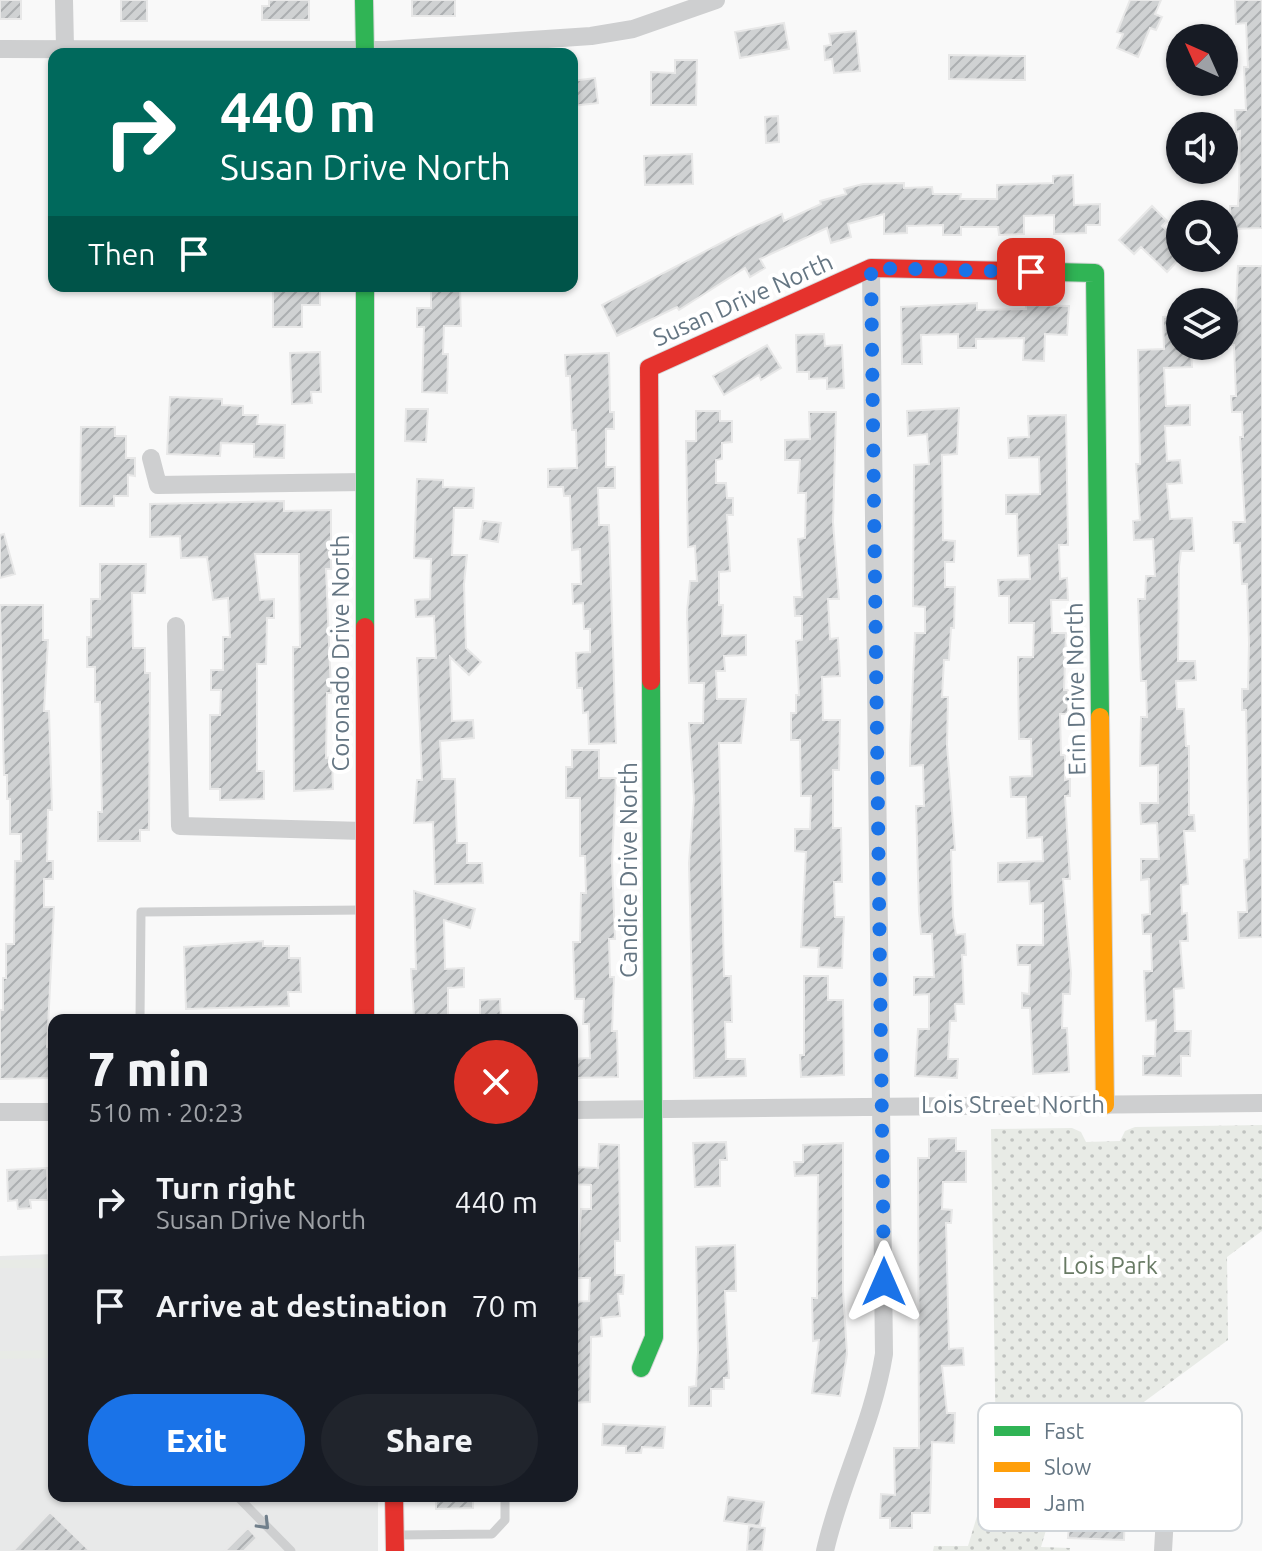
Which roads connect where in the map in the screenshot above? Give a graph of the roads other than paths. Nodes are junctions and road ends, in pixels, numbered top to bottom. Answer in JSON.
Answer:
{"nodes":[{"id":1,"x":64,"y":0,"type":"edge"},
{"id":2,"x":364,"y":0,"type":"edge"},
{"id":3,"x":716,"y":0,"type":"edge"},
{"id":4,"x":65,"y":47,"type":"junction"},
{"id":5,"x":115,"y":48,"type":"edge"},
{"id":6,"x":365,"y":48,"type":"edge"},
{"id":7,"x":431,"y":48,"type":"edge"},
{"id":8,"x":0,"y":49,"type":"edge"},
{"id":9,"x":871,"y":268,"type":"junction"},
{"id":10,"x":1095,"y":273,"type":"joint"},
{"id":11,"x":365,"y":292,"type":"edge"},
{"id":12,"x":649,"y":368,"type":"joint"},
{"id":13,"x":151,"y":458,"type":"dead end"},
{"id":14,"x":365,"y":482,"type":"junction"},
{"id":15,"x":176,"y":626,"type":"dead end"},
{"id":16,"x":364,"y":831,"type":"junction"},
{"id":17,"x":363,"y":910,"type":"junction"},
{"id":18,"x":140,"y":1014,"type":"edge"},
{"id":19,"x":365,"y":1014,"type":"edge"},
{"id":20,"x":1262,"y":1103,"type":"edge"},
{"id":21,"x":883,"y":1105,"type":"junction"},
{"id":22,"x":1105,"y":1105,"type":"junction"},
{"id":23,"x":655,"y":1108,"type":"junction"},
{"id":24,"x":578,"y":1110,"type":"edge"},
{"id":25,"x":0,"y":1112,"type":"edge"},
{"id":26,"x":48,"y":1112,"type":"edge"},
{"id":27,"x":641,"y":1368,"type":"dead end"},
{"id":28,"x":243,"y":1502,"type":"edge"},
{"id":29,"x":394,"y":1502,"type":"edge"},
{"id":30,"x":505,"y":1502,"type":"edge"},
{"id":31,"x":1164,"y":1531,"type":"edge"},
{"id":32,"x":395,"y":1543,"type":"edge"},
{"id":33,"x":291,"y":1551,"type":"edge"},
{"id":34,"x":825,"y":1551,"type":"edge"},
{"id":35,"x":1163,"y":1551,"type":"edge"}],
"edges":[{"from":1,"to":4,"type":"street"},
{"from":2,"to":6,"type":"street"},
{"from":3,"to":7,"type":"street"},
{"from":4,"to":5,"type":"street"},
{"from":4,"to":8,"type":"street"},
{"from":9,"to":10,"type":"street","name":"Susan Drive North"},
{"from":9,"to":12,"type":"street","name":"Susan Drive North"},
{"from":9,"to":21,"type":"street"},
{"from":10,"to":22,"type":"street","name":"Erin Drive North"},
{"from":11,"to":14,"type":"street","name":"Coronado Drive North"},
{"from":12,"to":23,"type":"street","name":"Candice Drive North"},
{"from":13,"to":14,"type":"street"},
{"from":14,"to":16,"type":"street","name":"Coronado Drive North"},
{"from":15,"to":16,"type":"street"},
{"from":16,"to":17,"type":"street","name":"Coronado Drive North"},
{"from":17,"to":18,"type":"lane"},
{"from":17,"to":19,"type":"street","name":"Coronado Drive North"},
{"from":20,"to":22,"type":"street","name":"Lois Street North"},
{"from":21,"to":22,"type":"street","name":"Lois Street North"},
{"from":21,"to":23,"type":"street","name":"Lois Street North"},
{"from":21,"to":34,"type":"street"},
{"from":23,"to":24,"type":"street","name":"Lois Street North"},
{"from":23,"to":27,"type":"street","name":"Candice Drive North"},
{"from":25,"to":26,"type":"street"},
{"from":28,"to":33,"type":"lane","one_way":true},
{"from":29,"to":32,"type":"street"},
{"from":30,"to":32,"type":"lane"},
{"from":31,"to":35,"type":"street"}]}
